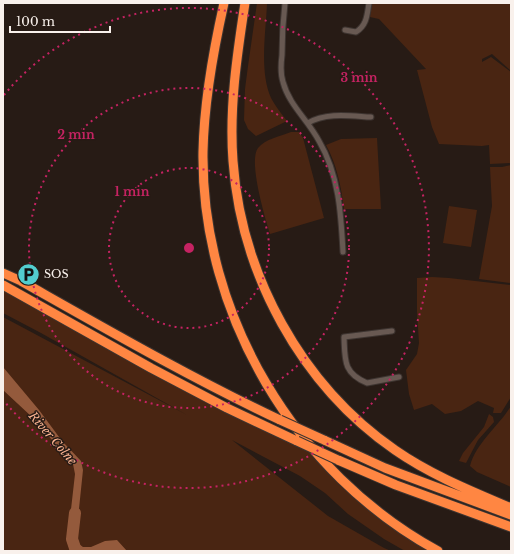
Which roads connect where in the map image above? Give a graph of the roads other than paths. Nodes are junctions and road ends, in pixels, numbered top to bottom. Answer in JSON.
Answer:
{"nodes":[{"id":1,"x":224,"y":3,"type":"edge"},
{"id":2,"x":245,"y":3,"type":"edge"},
{"id":3,"x":285,"y":3,"type":"edge"},
{"id":4,"x":369,"y":3,"type":"edge"},
{"id":5,"x":345,"y":30,"type":"dead end"},
{"id":6,"x":371,"y":117,"type":"dead end"},
{"id":7,"x":308,"y":123,"type":"junction"},
{"id":8,"x":343,"y":252,"type":"dead end"},
{"id":9,"x":3,"y":273,"type":"edge"},
{"id":10,"x":3,"y":285,"type":"edge"},
{"id":11,"x":392,"y":331,"type":"dead end"},
{"id":12,"x":399,"y":377,"type":"dead end"},
{"id":13,"x":511,"y":508,"type":"edge"},
{"id":14,"x":511,"y":515,"type":"edge"},
{"id":15,"x":511,"y":527,"type":"edge"},
{"id":16,"x":438,"y":551,"type":"edge"}],
"edges":[{"from":1,"to":16,"type":"highway"},
{"from":2,"to":13,"type":"highway"},
{"from":3,"to":7,"type":"street"},
{"from":4,"to":5,"type":"street"},
{"from":6,"to":7,"type":"street"},
{"from":7,"to":8,"type":"street"},
{"from":9,"to":14,"type":"highway","bridge":true},
{"from":10,"to":15,"type":"highway","bridge":true},
{"from":11,"to":12,"type":"street"}]}
